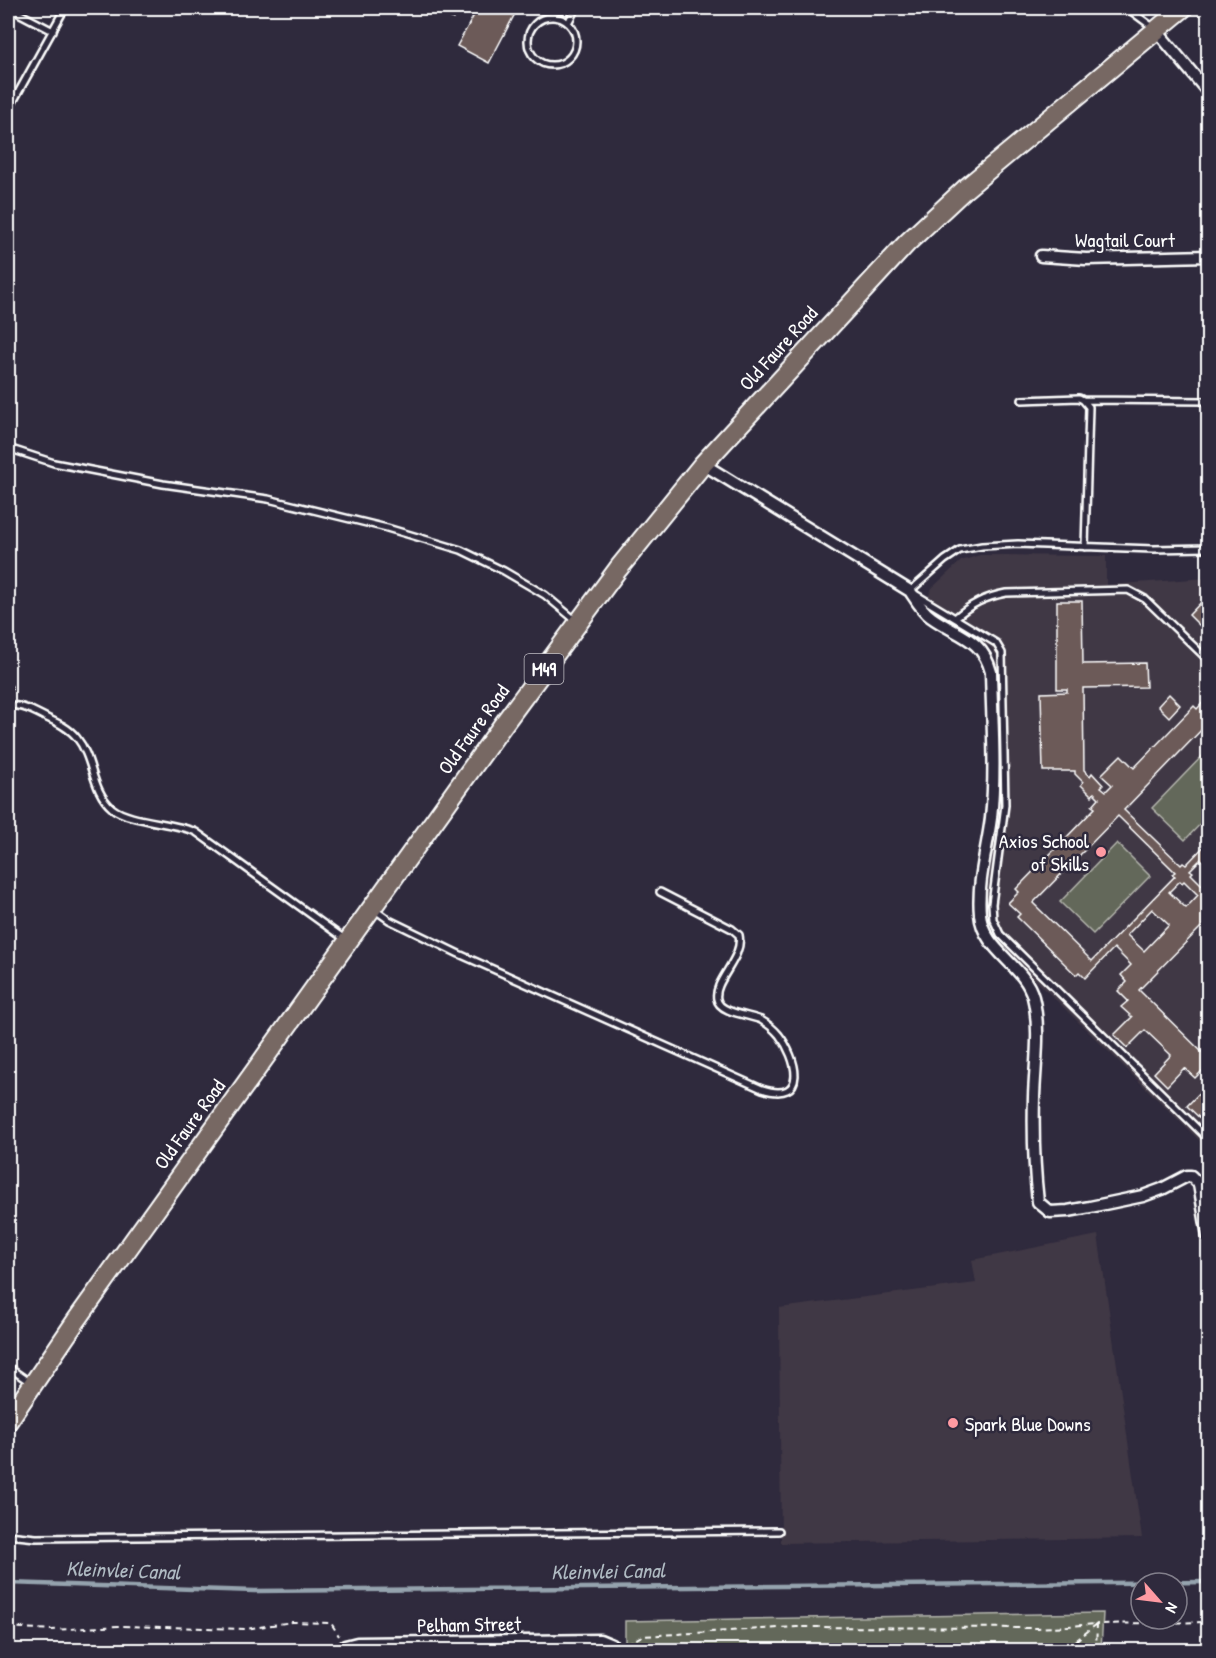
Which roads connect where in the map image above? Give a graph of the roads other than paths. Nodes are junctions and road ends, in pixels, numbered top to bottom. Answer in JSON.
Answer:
{"nodes":[{"id":1,"x":9,"y":8,"type":"edge"},
{"id":2,"x":65,"y":8,"type":"edge"},
{"id":3,"x":576,"y":8,"type":"edge"},
{"id":4,"x":1127,"y":8,"type":"edge"},
{"id":5,"x":1183,"y":8,"type":"edge"},
{"id":6,"x":568,"y":23,"type":"junction"},
{"id":7,"x":1156,"y":30,"type":"junction"},
{"id":8,"x":53,"y":31,"type":"junction"},
{"id":9,"x":1209,"y":92,"type":"edge"},
{"id":10,"x":8,"y":111,"type":"edge"},
{"id":11,"x":1041,"y":256,"type":"dead end"},
{"id":12,"x":1209,"y":256,"type":"edge"},
{"id":13,"x":1022,"y":399,"type":"dead end"},
{"id":14,"x":1083,"y":400,"type":"junction"},
{"id":15,"x":1209,"y":401,"type":"edge"},
{"id":16,"x":8,"y":448,"type":"edge"},
{"id":17,"x":703,"y":464,"type":"junction"},
{"id":18,"x":1085,"y":547,"type":"junction"},
{"id":19,"x":1209,"y":548,"type":"edge"},
{"id":20,"x":910,"y":591,"type":"junction"},
{"id":21,"x":955,"y":618,"type":"junction"},
{"id":22,"x":578,"y":623,"type":"junction"},
{"id":23,"x":1209,"y":660,"type":"edge"},
{"id":24,"x":8,"y":705,"type":"edge"},
{"id":25,"x":660,"y":892,"type":"dead end"},
{"id":26,"x":372,"y":907,"type":"junction"},
{"id":27,"x":348,"y":941,"type":"junction"},
{"id":28,"x":1209,"y":1139,"type":"edge"},
{"id":29,"x":1209,"y":1236,"type":"edge"},
{"id":30,"x":8,"y":1367,"type":"edge"},
{"id":31,"x":33,"y":1384,"type":"junction"},
{"id":32,"x":8,"y":1421,"type":"edge"},
{"id":33,"x":779,"y":1531,"type":"dead end"},
{"id":34,"x":8,"y":1535,"type":"edge"},
{"id":35,"x":478,"y":1646,"type":"edge"},
{"id":36,"x":343,"y":1648,"type":"edge"},
{"id":37,"x":616,"y":1650,"type":"edge"}],
"edges":[{"from":1,"to":8,"type":"lane"},
{"from":2,"to":8,"type":"lane"},
{"from":3,"to":6,"type":"lane"},
{"from":4,"to":7,"type":"lane"},
{"from":5,"to":7,"type":"main road","name":"Old Faure Road","number":"M49"},
{"from":6,"to":6,"type":"lane"},
{"from":7,"to":9,"type":"street"},
{"from":7,"to":17,"type":"main road","name":"Old Faure Road","number":"M49"},
{"from":8,"to":10,"type":"lane"},
{"from":11,"to":12,"type":"street","name":"Wagtail Court"},
{"from":13,"to":14,"type":"lane"},
{"from":14,"to":15,"type":"lane"},
{"from":14,"to":18,"type":"lane"},
{"from":16,"to":22,"type":"lane"},
{"from":17,"to":20,"type":"street"},
{"from":17,"to":22,"type":"main road","name":"Old Faure Road","number":"M49"},
{"from":18,"to":19,"type":"lane"},
{"from":18,"to":20,"type":"lane"},
{"from":20,"to":21,"type":"lane"},
{"from":20,"to":29,"type":"street"},
{"from":21,"to":23,"type":"lane"},
{"from":21,"to":28,"type":"lane"},
{"from":22,"to":26,"type":"main road","name":"Old Faure Road","number":"M49"},
{"from":24,"to":27,"type":"lane"},
{"from":25,"to":26,"type":"lane"},
{"from":26,"to":27,"type":"main road","name":"Old Faure Road","number":"M49"},
{"from":27,"to":31,"type":"main road","name":"Old Faure Road","number":"M49"},
{"from":30,"to":31,"type":"lane"},
{"from":31,"to":32,"type":"main road","name":"Old Faure Road","number":"M49"},
{"from":33,"to":34,"type":"lane"},
{"from":35,"to":36,"type":"street","name":"Pelham Street"},
{"from":35,"to":37,"type":"street","name":"Pelham Street"}]}
